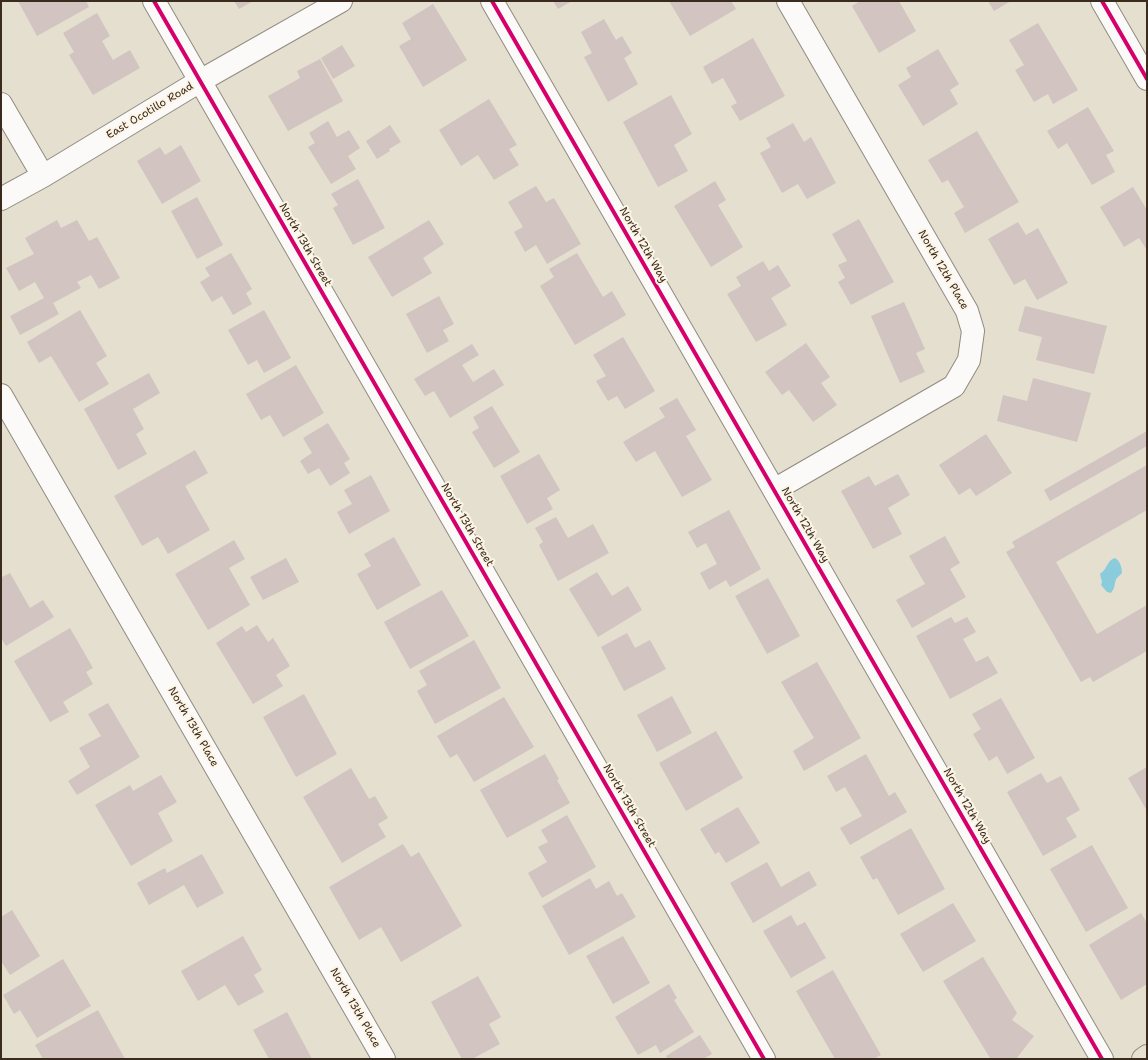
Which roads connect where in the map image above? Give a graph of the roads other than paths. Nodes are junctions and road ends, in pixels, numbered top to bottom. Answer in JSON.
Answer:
{"nodes":[{"id":1,"x":154,"y":1,"type":"edge"},
{"id":2,"x":341,"y":1,"type":"edge"},
{"id":3,"x":492,"y":1,"type":"edge"},
{"id":4,"x":788,"y":1,"type":"edge"},
{"id":5,"x":1102,"y":1,"type":"edge"},
{"id":6,"x":1147,"y":79,"type":"edge"},
{"id":7,"x":200,"y":80,"type":"junction"},
{"id":8,"x":1,"y":104,"type":"edge"},
{"id":9,"x":43,"y":176,"type":"junction"},
{"id":10,"x":1,"y":199,"type":"edge"},
{"id":11,"x":1,"y":395,"type":"edge"},
{"id":12,"x":774,"y":490,"type":"junction"},
{"id":13,"x":1147,"y":1056,"type":"edge"},
{"id":14,"x":384,"y":1059,"type":"edge"},
{"id":15,"x":764,"y":1059,"type":"edge"},
{"id":16,"x":1102,"y":1059,"type":"edge"},
{"id":17,"x":1143,"y":1059,"type":"edge"}],
"edges":[{"from":1,"to":7,"type":"street","name":"North 13th Street"},
{"from":2,"to":7,"type":"street","name":"East Ocotillo Road"},
{"from":3,"to":12,"type":"street","name":"North 12th Way"},
{"from":4,"to":12,"type":"street","name":"North 12th Place"},
{"from":5,"to":6,"type":"street"},
{"from":7,"to":9,"type":"street","name":"East Ocotillo Road"},
{"from":7,"to":15,"type":"street","name":"North 13th Street"},
{"from":8,"to":9,"type":"street"},
{"from":9,"to":10,"type":"street","name":"East Ocotillo Road"},
{"from":11,"to":14,"type":"street","name":"North 13th Place"},
{"from":12,"to":16,"type":"street","name":"North 12th Way"},
{"from":13,"to":17,"type":"main road"}]}
